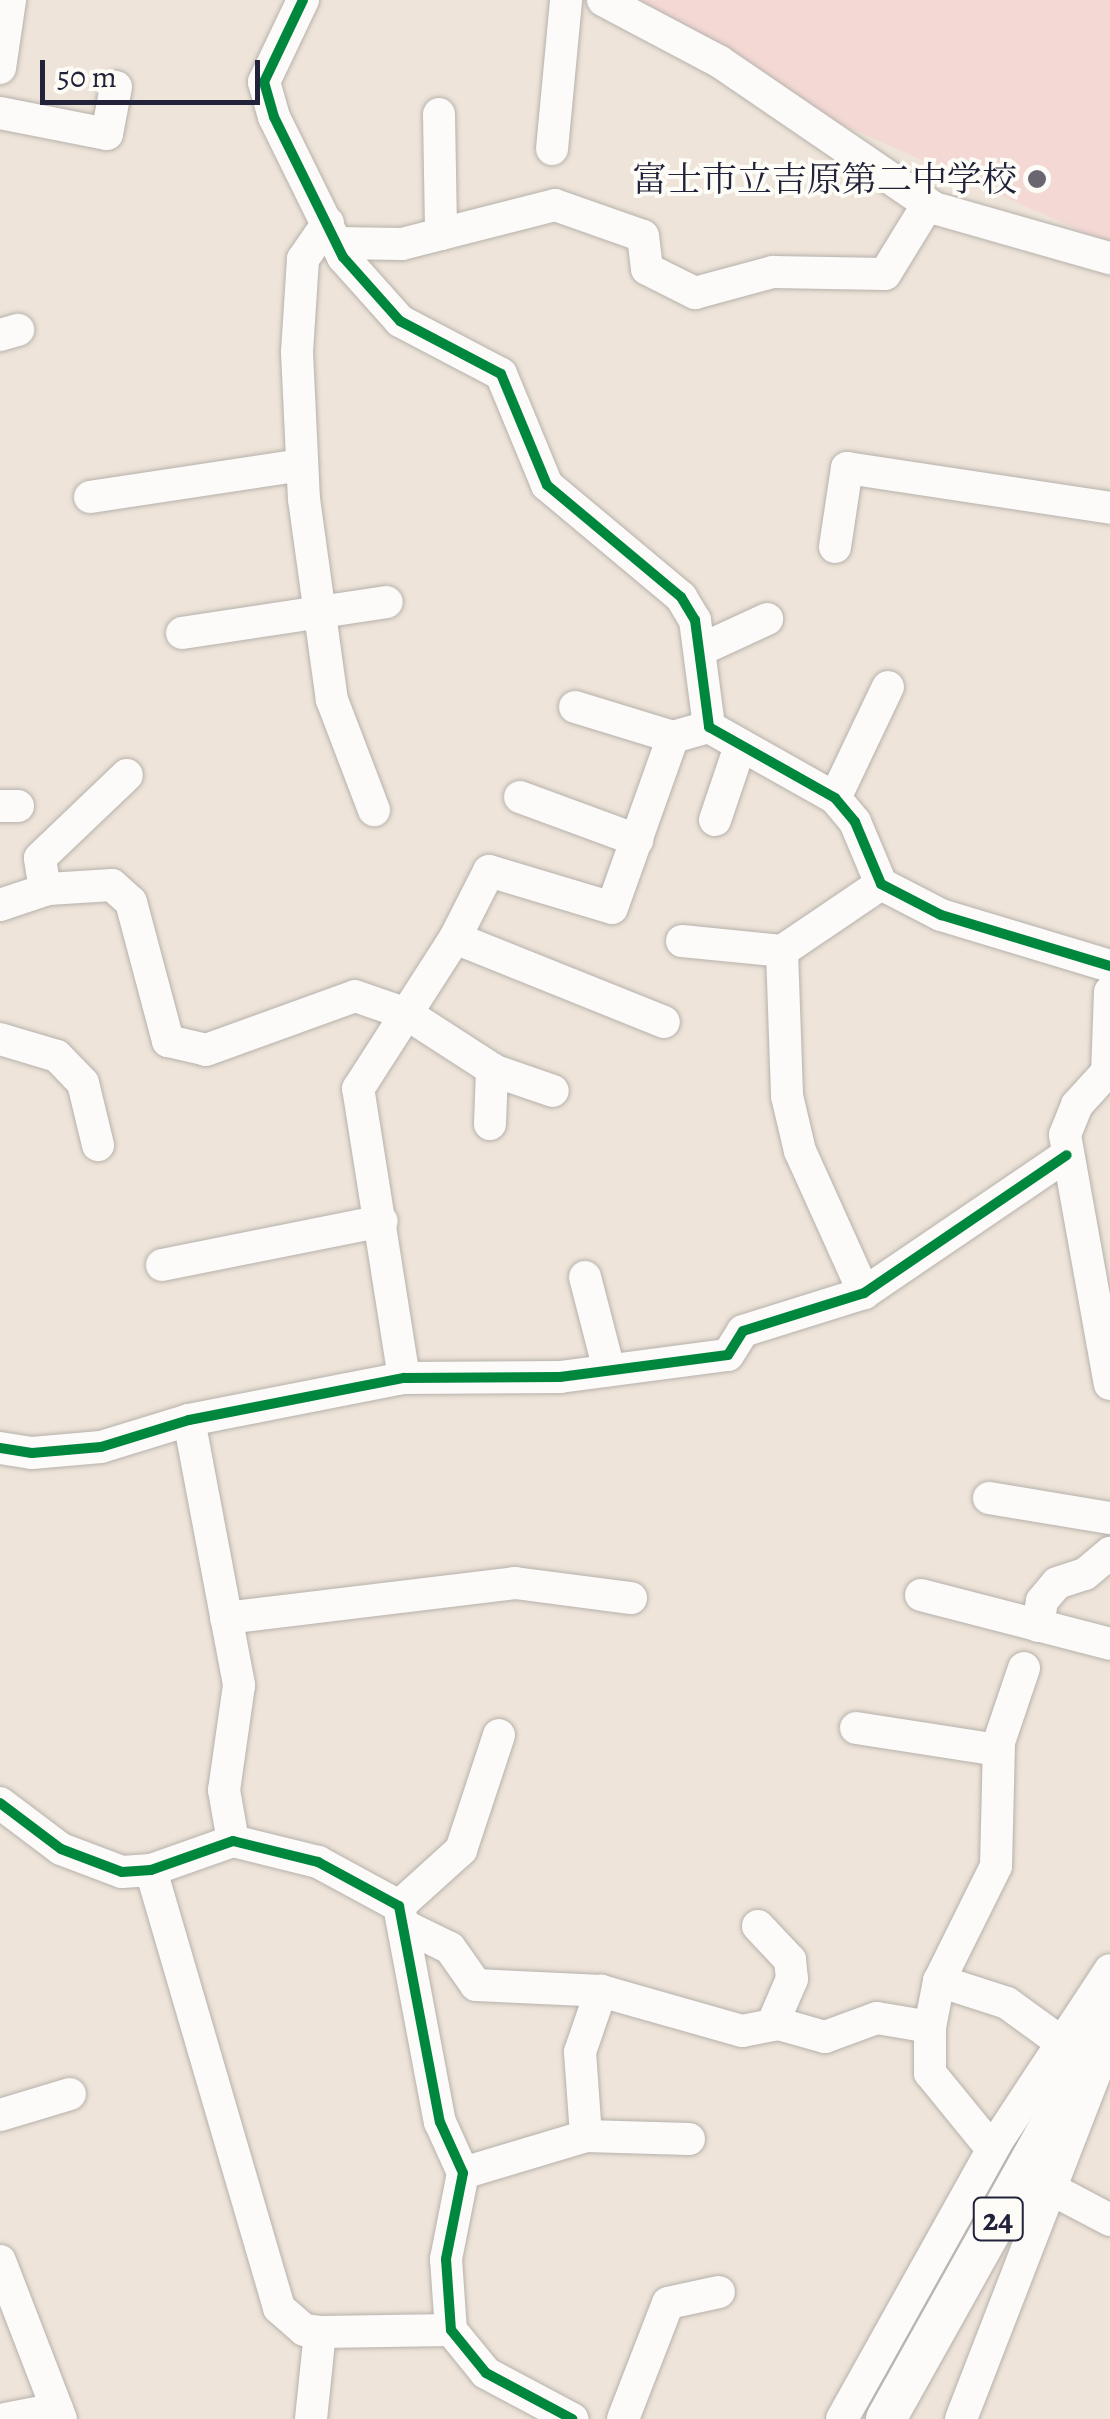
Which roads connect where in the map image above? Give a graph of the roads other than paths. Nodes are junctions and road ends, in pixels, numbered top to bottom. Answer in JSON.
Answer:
{"nodes":[{"id":1,"x":10,"y":0,"type":"edge"},
{"id":2,"x":303,"y":0,"type":"edge"},
{"id":3,"x":566,"y":0,"type":"edge"},
{"id":4,"x":603,"y":0,"type":"edge"},
{"id":5,"x":0,"y":68,"type":"edge"},
{"id":6,"x":116,"y":87,"type":"dead end"},
{"id":7,"x":0,"y":113,"type":"edge"},
{"id":8,"x":439,"y":114,"type":"dead end"},
{"id":9,"x":552,"y":149,"type":"dead end"},
{"id":10,"x":928,"y":204,"type":"junction"},
{"id":11,"x":332,"y":233,"type":"junction"},
{"id":12,"x":442,"y":234,"type":"junction"},
{"id":13,"x":1110,"y":258,"type":"edge"},
{"id":14,"x":302,"y":465,"type":"junction"},
{"id":15,"x":90,"y":497,"type":"dead end"},
{"id":16,"x":1110,"y":508,"type":"edge"},
{"id":17,"x":835,"y":547,"type":"dead end"},
{"id":18,"x":387,"y":602,"type":"dead end"},
{"id":19,"x":318,"y":614,"type":"junction"},
{"id":20,"x":767,"y":619,"type":"dead end"},
{"id":21,"x":182,"y":633,"type":"dead end"},
{"id":22,"x":700,"y":650,"type":"junction"},
{"id":23,"x":888,"y":687,"type":"dead end"},
{"id":24,"x":575,"y":706,"type":"dead end"},
{"id":25,"x":709,"y":728,"type":"junction"},
{"id":26,"x":673,"y":737,"type":"junction"},
{"id":27,"x":740,"y":746,"type":"junction"},
{"id":28,"x":127,"y":775,"type":"dead end"},
{"id":29,"x":520,"y":798,"type":"dead end"},
{"id":30,"x":834,"y":798,"type":"junction"},
{"id":31,"x":374,"y":810,"type":"dead end"},
{"id":32,"x":716,"y":820,"type":"dead end"},
{"id":33,"x":637,"y":840,"type":"junction"},
{"id":34,"x":882,"y":884,"type":"junction"},
{"id":35,"x":45,"y":890,"type":"junction"},
{"id":36,"x":0,"y":905,"type":"edge"},
{"id":37,"x":454,"y":938,"type":"junction"},
{"id":38,"x":682,"y":941,"type":"dead end"},
{"id":39,"x":782,"y":952,"type":"junction"},
{"id":40,"x":1110,"y":966,"type":"edge"},
{"id":41,"x":1110,"y":992,"type":"edge"},
{"id":42,"x":407,"y":1014,"type":"junction"},
{"id":43,"x":664,"y":1022,"type":"dead end"},
{"id":44,"x":0,"y":1038,"type":"edge"},
{"id":45,"x":492,"y":1069,"type":"junction"},
{"id":46,"x":553,"y":1091,"type":"dead end"},
{"id":47,"x":490,"y":1124,"type":"dead end"},
{"id":48,"x":98,"y":1145,"type":"dead end"},
{"id":49,"x":1067,"y":1154,"type":"junction"},
{"id":50,"x":382,"y":1222,"type":"junction"},
{"id":51,"x":162,"y":1265,"type":"dead end"},
{"id":52,"x":585,"y":1277,"type":"dead end"},
{"id":53,"x":864,"y":1293,"type":"junction"},
{"id":54,"x":609,"y":1370,"type":"junction"},
{"id":55,"x":404,"y":1378,"type":"junction"},
{"id":56,"x":1110,"y":1384,"type":"edge"},
{"id":57,"x":189,"y":1420,"type":"junction"},
{"id":58,"x":0,"y":1448,"type":"edge"},
{"id":59,"x":989,"y":1498,"type":"dead end"},
{"id":60,"x":1110,"y":1518,"type":"edge"},
{"id":61,"x":1110,"y":1554,"type":"edge"},
{"id":62,"x":921,"y":1595,"type":"dead end"},
{"id":63,"x":631,"y":1598,"type":"dead end"},
{"id":64,"x":226,"y":1618,"type":"junction"},
{"id":65,"x":1038,"y":1626,"type":"junction"},
{"id":66,"x":1110,"y":1644,"type":"edge"},
{"id":67,"x":1024,"y":1668,"type":"dead end"},
{"id":68,"x":856,"y":1728,"type":"dead end"},
{"id":69,"x":499,"y":1735,"type":"dead end"},
{"id":70,"x":998,"y":1750,"type":"junction"},
{"id":71,"x":0,"y":1803,"type":"edge"},
{"id":72,"x":234,"y":1841,"type":"junction"},
{"id":73,"x":151,"y":1870,"type":"junction"},
{"id":74,"x":401,"y":1916,"type":"junction"},
{"id":75,"x":758,"y":1926,"type":"dead end"},
{"id":76,"x":1110,"y":1970,"type":"edge"},
{"id":77,"x":939,"y":1981,"type":"junction"},
{"id":78,"x":601,"y":1992,"type":"junction"},
{"id":79,"x":1110,"y":2018,"type":"edge"},
{"id":80,"x":772,"y":2025,"type":"junction"},
{"id":81,"x":930,"y":2026,"type":"junction"},
{"id":82,"x":1110,"y":2031,"type":"edge"},
{"id":83,"x":1058,"y":2040,"type":"junction"},
{"id":84,"x":70,"y":2094,"type":"dead end"},
{"id":85,"x":0,"y":2115,"type":"edge"},
{"id":86,"x":586,"y":2136,"type":"junction"},
{"id":87,"x":689,"y":2139,"type":"dead end"},
{"id":88,"x":992,"y":2149,"type":"junction"},
{"id":89,"x":463,"y":2173,"type":"junction"},
{"id":90,"x":1054,"y":2191,"type":"junction"},
{"id":91,"x":1110,"y":2220,"type":"edge"},
{"id":92,"x":0,"y":2261,"type":"edge"},
{"id":93,"x":719,"y":2292,"type":"dead end"},
{"id":94,"x":452,"y":2330,"type":"junction"},
{"id":95,"x":320,"y":2332,"type":"junction"},
{"id":96,"x":59,"y":2414,"type":"edge"},
{"id":97,"x":5,"y":2419,"type":"edge"},
{"id":98,"x":311,"y":2419,"type":"edge"},
{"id":99,"x":572,"y":2419,"type":"edge"},
{"id":100,"x":623,"y":2419,"type":"edge"},
{"id":101,"x":842,"y":2419,"type":"edge"},
{"id":102,"x":886,"y":2419,"type":"edge"},
{"id":103,"x":960,"y":2419,"type":"edge"}],
"edges":[{"from":1,"to":5,"type":"street"},
{"from":2,"to":11,"type":"street"},
{"from":3,"to":9,"type":"street"},
{"from":4,"to":10,"type":"street"},
{"from":6,"to":7,"type":"street"},
{"from":8,"to":12,"type":"street"},
{"from":10,"to":12,"type":"street"},
{"from":10,"to":13,"type":"street"},
{"from":11,"to":12,"type":"street"},
{"from":11,"to":14,"type":"street"},
{"from":11,"to":22,"type":"street"},
{"from":14,"to":15,"type":"street"},
{"from":14,"to":19,"type":"street"},
{"from":16,"to":17,"type":"street"},
{"from":18,"to":19,"type":"street"},
{"from":19,"to":21,"type":"street"},
{"from":19,"to":31,"type":"street"},
{"from":20,"to":22,"type":"street"},
{"from":22,"to":25,"type":"street"},
{"from":23,"to":30,"type":"street"},
{"from":24,"to":26,"type":"street"},
{"from":25,"to":26,"type":"street"},
{"from":25,"to":27,"type":"street"},
{"from":26,"to":33,"type":"street"},
{"from":27,"to":30,"type":"street"},
{"from":27,"to":32,"type":"street"},
{"from":28,"to":35,"type":"street"},
{"from":29,"to":33,"type":"street"},
{"from":30,"to":34,"type":"street"},
{"from":33,"to":37,"type":"street"},
{"from":34,"to":39,"type":"street"},
{"from":34,"to":40,"type":"street"},
{"from":35,"to":36,"type":"street"},
{"from":35,"to":42,"type":"street"},
{"from":37,"to":42,"type":"street"},
{"from":37,"to":43,"type":"street"},
{"from":38,"to":39,"type":"street"},
{"from":39,"to":53,"type":"street"},
{"from":41,"to":49,"type":"street"},
{"from":42,"to":45,"type":"street"},
{"from":42,"to":50,"type":"street"},
{"from":44,"to":48,"type":"street"},
{"from":45,"to":46,"type":"street"},
{"from":45,"to":47,"type":"street"},
{"from":49,"to":53,"type":"street"},
{"from":49,"to":56,"type":"street"},
{"from":50,"to":51,"type":"street"},
{"from":50,"to":55,"type":"street"},
{"from":52,"to":54,"type":"street"},
{"from":53,"to":54,"type":"street"},
{"from":54,"to":55,"type":"street"},
{"from":55,"to":57,"type":"street"},
{"from":57,"to":58,"type":"street"},
{"from":57,"to":64,"type":"street"},
{"from":59,"to":60,"type":"street"},
{"from":61,"to":65,"type":"street"},
{"from":62,"to":65,"type":"street"},
{"from":63,"to":64,"type":"street"},
{"from":64,"to":72,"type":"street"},
{"from":65,"to":66,"type":"street"},
{"from":67,"to":70,"type":"street"},
{"from":68,"to":70,"type":"street"},
{"from":69,"to":74,"type":"street"},
{"from":70,"to":77,"type":"street"},
{"from":71,"to":73,"type":"street"},
{"from":72,"to":73,"type":"street"},
{"from":72,"to":74,"type":"street"},
{"from":73,"to":95,"type":"street"},
{"from":74,"to":78,"type":"street"},
{"from":74,"to":89,"type":"street"},
{"from":75,"to":80,"type":"street"},
{"from":76,"to":83,"type":"street"},
{"from":77,"to":81,"type":"street"},
{"from":77,"to":83,"type":"street"},
{"from":78,"to":80,"type":"street"},
{"from":78,"to":86,"type":"street"},
{"from":79,"to":102,"type":"main road","number":"24"},
{"from":80,"to":81,"type":"street"},
{"from":81,"to":88,"type":"street"},
{"from":82,"to":90,"type":"street"},
{"from":83,"to":88,"type":"street"},
{"from":84,"to":85,"type":"street"},
{"from":86,"to":87,"type":"street"},
{"from":86,"to":89,"type":"street"},
{"from":88,"to":101,"type":"street"},
{"from":89,"to":94,"type":"street"},
{"from":90,"to":91,"type":"street"},
{"from":90,"to":103,"type":"street"},
{"from":92,"to":96,"type":"street"},
{"from":93,"to":100,"type":"street"},
{"from":94,"to":95,"type":"street"},
{"from":94,"to":99,"type":"street"},
{"from":95,"to":98,"type":"street"},
{"from":96,"to":97,"type":"street"}]}
